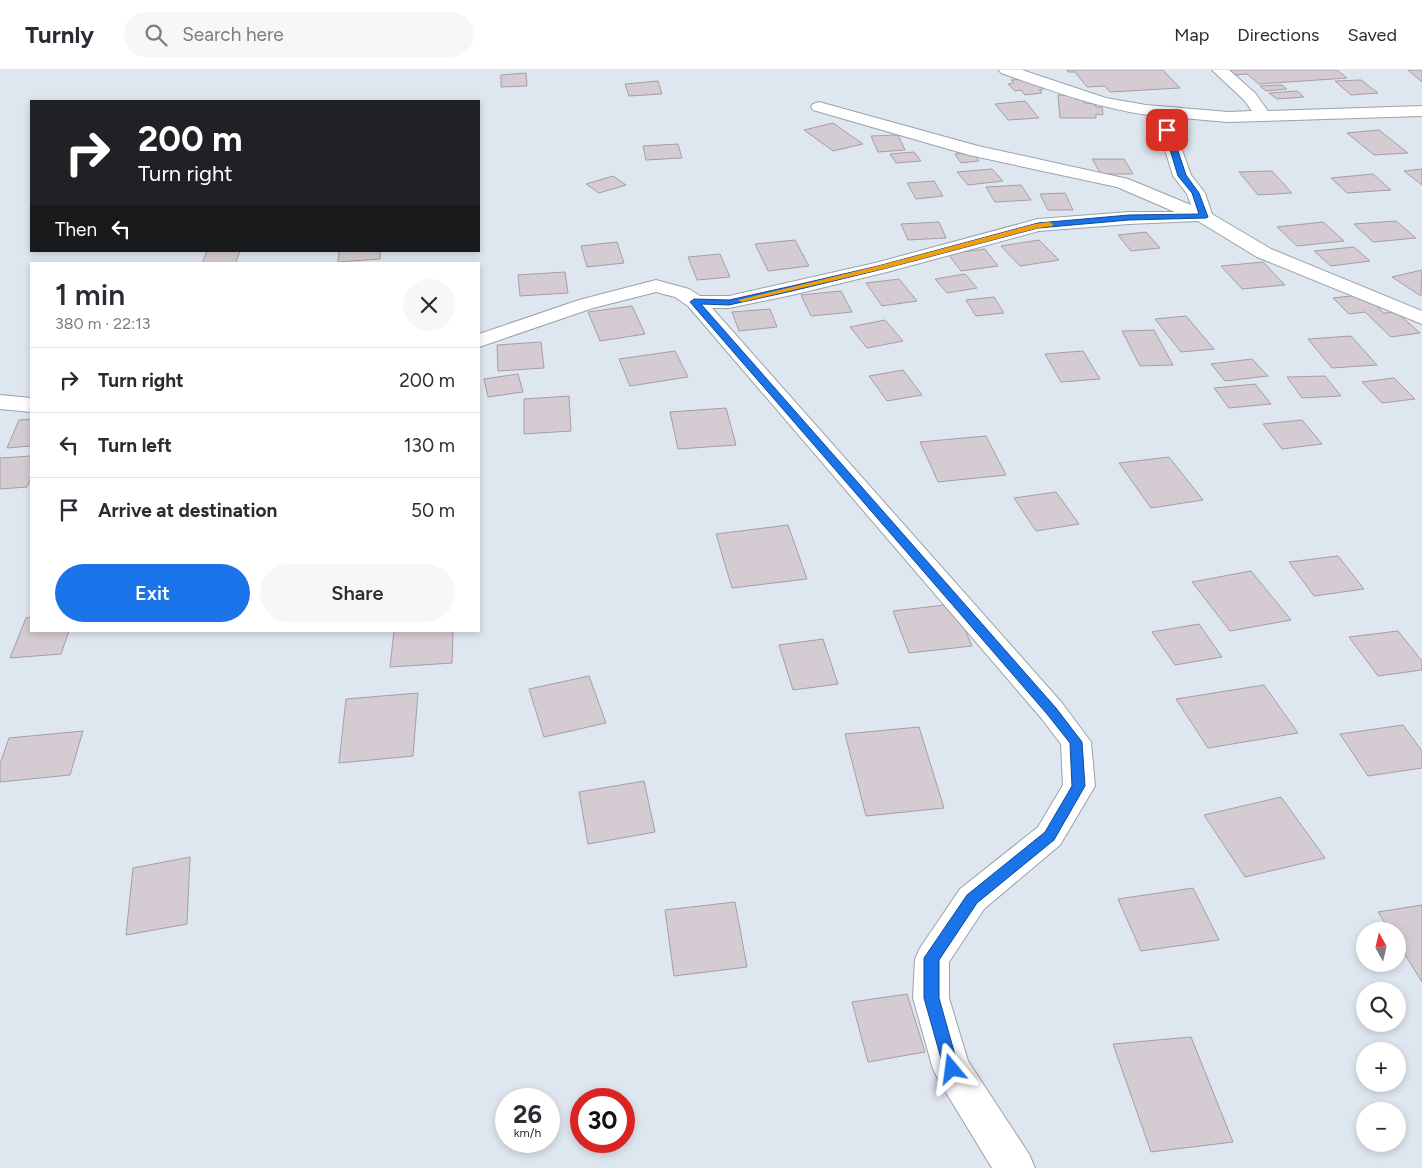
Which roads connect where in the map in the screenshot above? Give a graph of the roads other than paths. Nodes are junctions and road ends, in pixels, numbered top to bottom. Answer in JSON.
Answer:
{"nodes":[{"id":1,"x":1007,"y":70,"type":"edge"},
{"id":2,"x":1220,"y":70,"type":"edge"},
{"id":3,"x":819,"y":107,"type":"dead end"},
{"id":4,"x":1422,"y":112,"type":"edge"},
{"id":5,"x":1176,"y":113,"type":"junction"},
{"id":6,"x":1262,"y":116,"type":"junction"},
{"id":7,"x":1204,"y":217,"type":"junction"},
{"id":8,"x":694,"y":302,"type":"junction"},
{"id":9,"x":1422,"y":318,"type":"edge"},
{"id":10,"x":480,"y":341,"type":"edge"},
{"id":11,"x":30,"y":404,"type":"edge"},
{"id":12,"x":2,"y":405,"type":"edge"},
{"id":13,"x":1016,"y":1168,"type":"edge"}],
"edges":[{"from":1,"to":5,"type":"street"},
{"from":2,"to":6,"type":"street"},
{"from":3,"to":7,"type":"street"},
{"from":4,"to":6,"type":"street"},
{"from":5,"to":6,"type":"street"},
{"from":5,"to":7,"type":"street"},
{"from":7,"to":8,"type":"street"},
{"from":7,"to":9,"type":"street"},
{"from":8,"to":10,"type":"street"},
{"from":8,"to":13,"type":"street"},
{"from":11,"to":12,"type":"street"}]}
